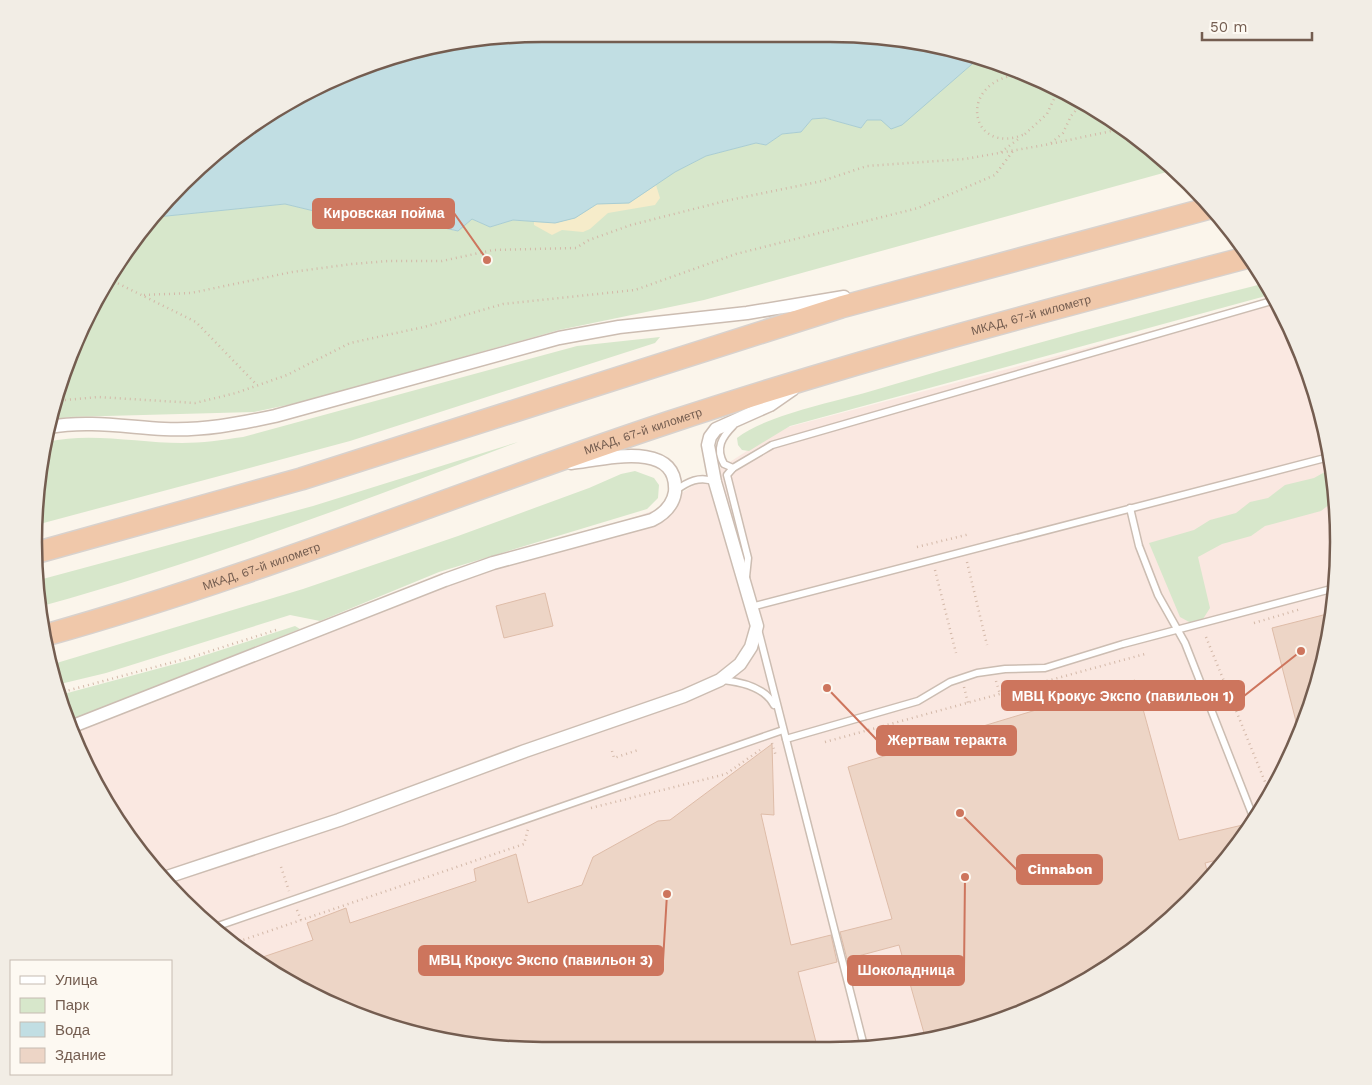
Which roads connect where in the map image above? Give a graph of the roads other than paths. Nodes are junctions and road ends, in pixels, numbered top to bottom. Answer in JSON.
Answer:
{"nodes":[{"id":1,"x":1202,"y":210,"type":"edge"},
{"id":2,"x":1241,"y":259,"type":"edge"},
{"id":3,"x":966,"y":273,"type":"junction"},
{"id":4,"x":1268,"y":302,"type":"edge"},
{"id":5,"x":804,"y":381,"type":"junction"},
{"id":6,"x":741,"y":417,"type":"junction"},
{"id":7,"x":57,"y":426,"type":"edge"},
{"id":8,"x":1322,"y":459,"type":"edge"},
{"id":9,"x":548,"y":466,"type":"junction"},
{"id":10,"x":733,"y":468,"type":"junction"},
{"id":11,"x":714,"y":482,"type":"junction"},
{"id":12,"x":675,"y":491,"type":"junction"},
{"id":13,"x":1130,"y":508,"type":"junction"},
{"id":14,"x":43,"y":551,"type":"edge"},
{"id":15,"x":745,"y":587,"type":"junction"},
{"id":16,"x":1327,"y":590,"type":"edge"},
{"id":17,"x":751,"y":607,"type":"junction"},
{"id":18,"x":758,"y":626,"type":"junction"},
{"id":19,"x":1178,"y":631,"type":"junction"},
{"id":20,"x":51,"y":634,"type":"edge"},
{"id":21,"x":720,"y":680,"type":"junction"},
{"id":22,"x":780,"y":715,"type":"junction"},
{"id":23,"x":77,"y":724,"type":"edge"},
{"id":24,"x":783,"y":730,"type":"junction"},
{"id":25,"x":786,"y":739,"type":"junction"},
{"id":26,"x":1251,"y":811,"type":"edge"},
{"id":27,"x":171,"y":876,"type":"edge"},
{"id":28,"x":221,"y":925,"type":"edge"},
{"id":29,"x":863,"y":1041,"type":"edge"}],
"edges":[{"from":1,"to":3,"type":"highway"},
{"from":2,"to":5,"type":"highway","name":"МКАД, 67-й километр"},
{"from":3,"to":7,"type":"street"},
{"from":3,"to":14,"type":"highway"},
{"from":4,"to":10,"type":"lane"},
{"from":5,"to":6,"type":"street"},
{"from":5,"to":9,"type":"highway","name":"МКАД, 67-й километр"},
{"from":6,"to":10,"type":"lane"},
{"from":6,"to":11,"type":"street"},
{"from":8,"to":13,"type":"lane"},
{"from":9,"to":12,"type":"street"},
{"from":9,"to":20,"type":"highway","name":"МКАД, 67-й километр"},
{"from":10,"to":15,"type":"lane"},
{"from":11,"to":12,"type":"lane"},
{"from":11,"to":15,"type":"street"},
{"from":12,"to":23,"type":"street"},
{"from":13,"to":17,"type":"lane"},
{"from":13,"to":19,"type":"lane"},
{"from":15,"to":17,"type":"street"},
{"from":16,"to":19,"type":"lane"},
{"from":17,"to":18,"type":"street"},
{"from":18,"to":21,"type":"street"},
{"from":18,"to":22,"type":"lane"},
{"from":19,"to":25,"type":"lane"},
{"from":19,"to":26,"type":"lane"},
{"from":21,"to":22,"type":"lane"},
{"from":21,"to":27,"type":"street"},
{"from":22,"to":24,"type":"lane"},
{"from":24,"to":25,"type":"lane"},
{"from":24,"to":28,"type":"lane"},
{"from":25,"to":29,"type":"lane"}]}
